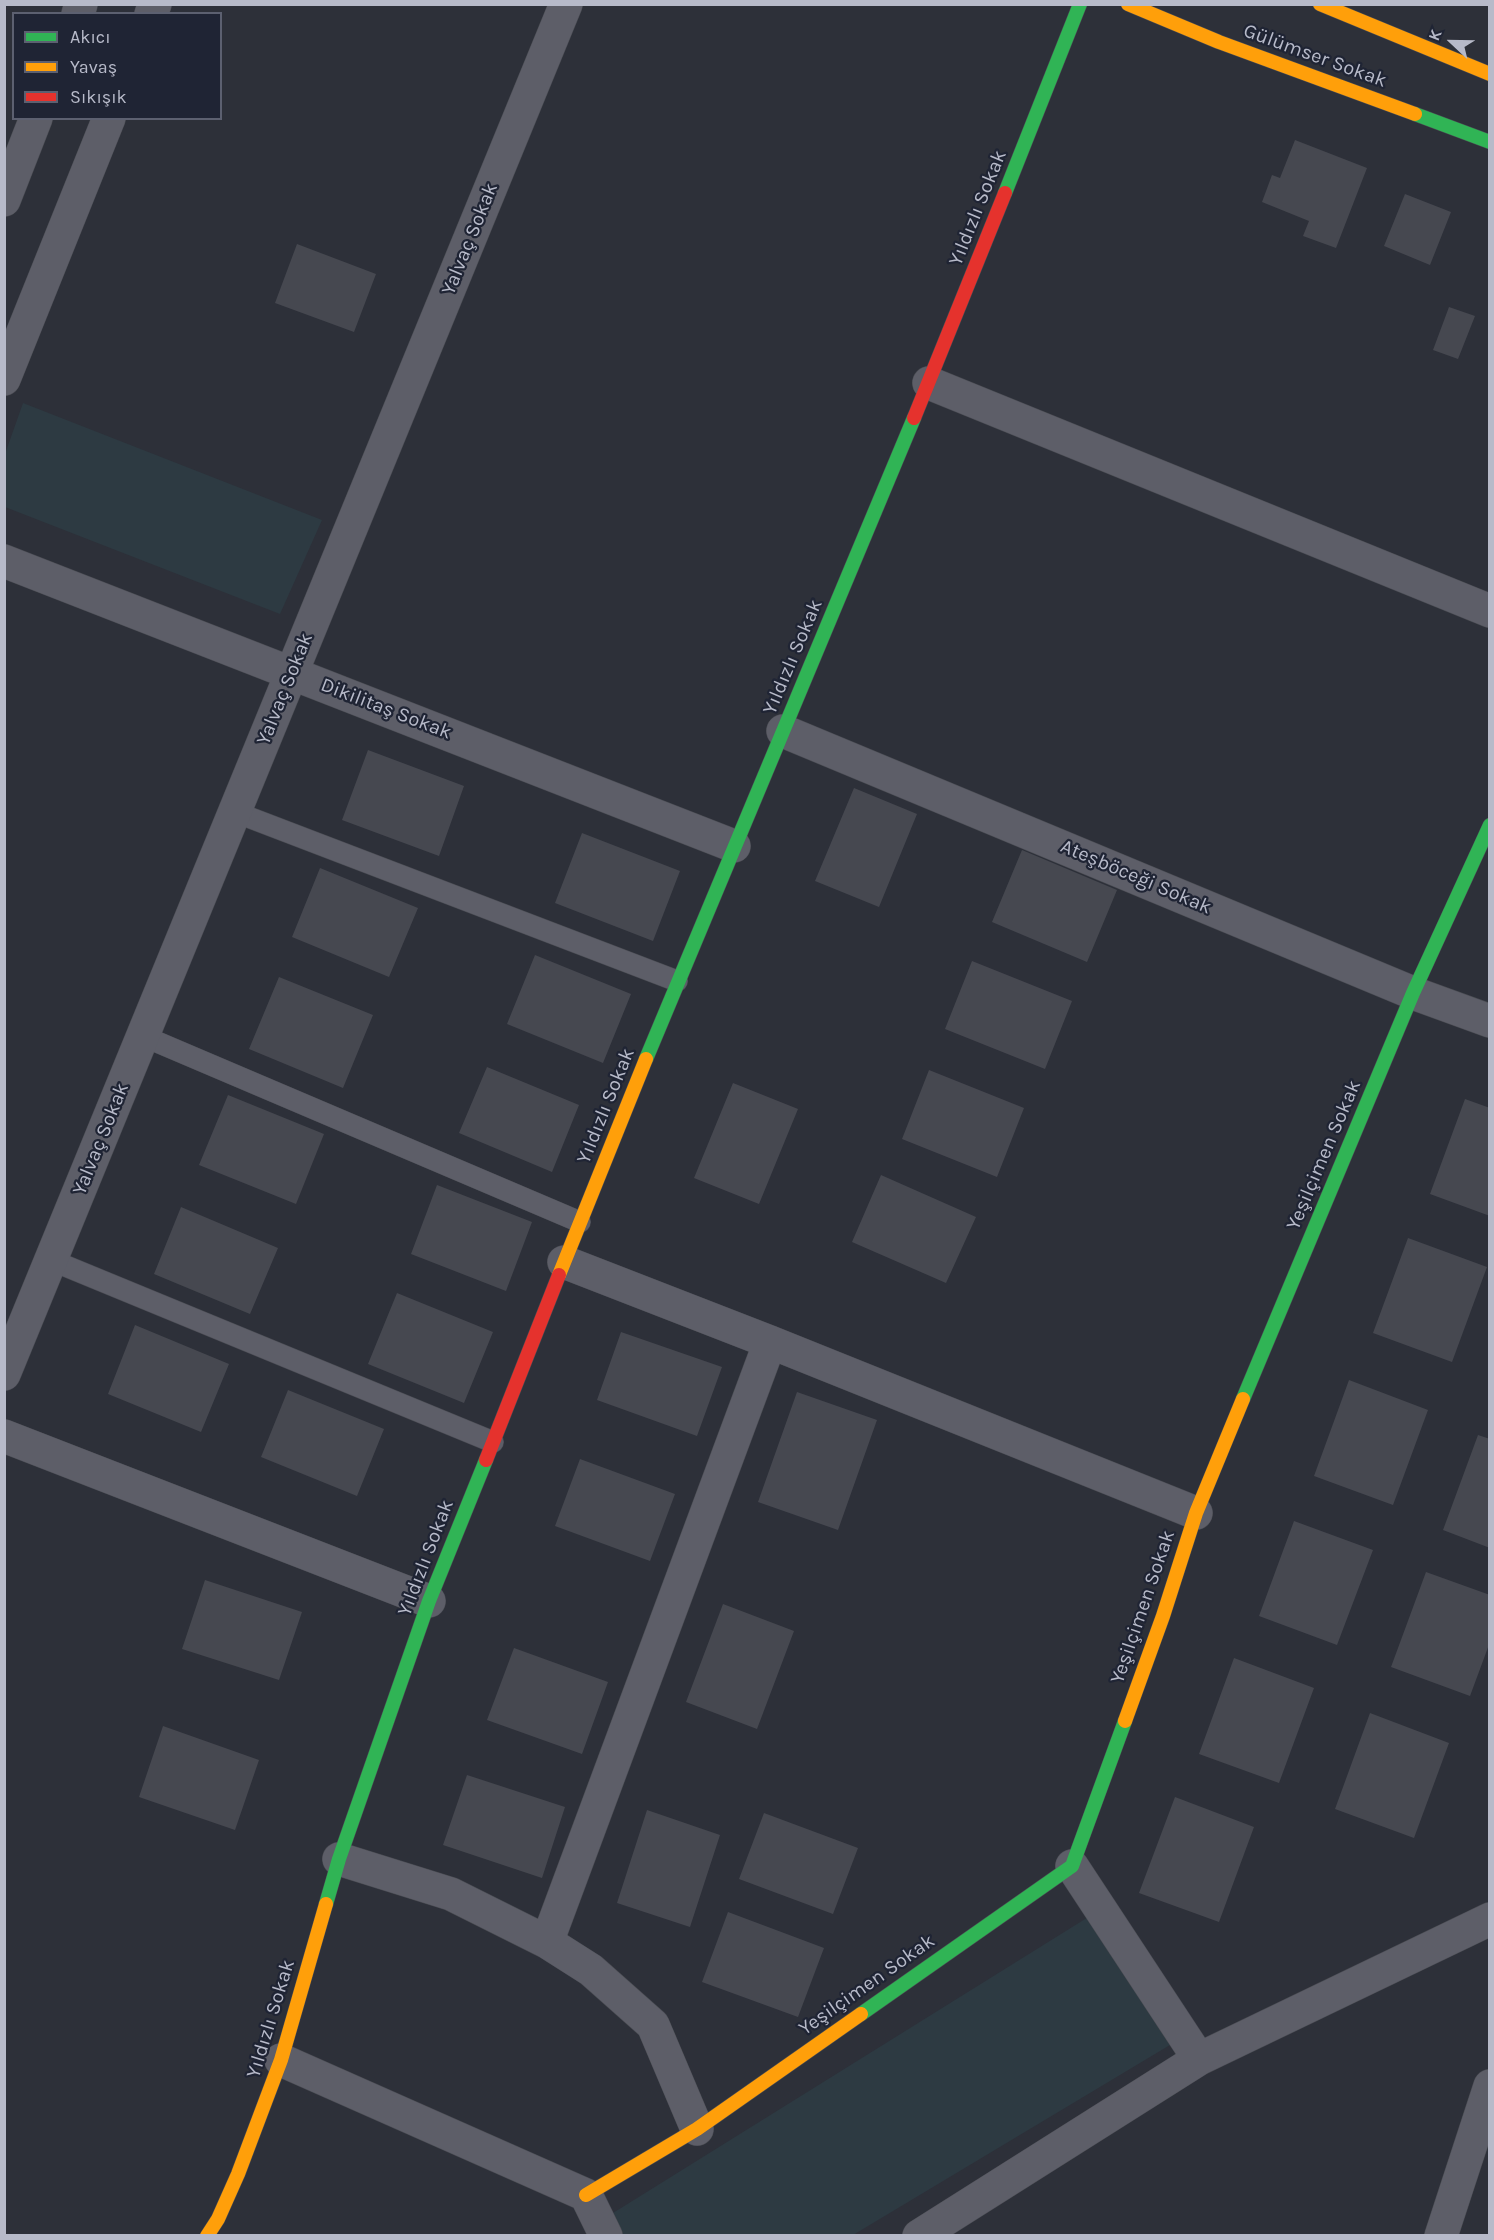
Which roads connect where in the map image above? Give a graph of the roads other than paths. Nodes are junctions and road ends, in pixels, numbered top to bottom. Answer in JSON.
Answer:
{"nodes":[{"id":1,"x":566,"y":4,"type":"edge"},
{"id":2,"x":1080,"y":4,"type":"edge"},
{"id":3,"x":1128,"y":4,"type":"edge"},
{"id":4,"x":1320,"y":4,"type":"edge"},
{"id":5,"x":1490,"y":74,"type":"edge"},
{"id":6,"x":35,"y":120,"type":"edge"},
{"id":7,"x":108,"y":120,"type":"edge"},
{"id":8,"x":1490,"y":142,"type":"edge"},
{"id":9,"x":4,"y":200,"type":"edge"},
{"id":10,"x":4,"y":380,"type":"edge"},
{"id":11,"x":929,"y":383,"type":"junction"},
{"id":12,"x":4,"y":561,"type":"edge"},
{"id":13,"x":1490,"y":611,"type":"edge"},
{"id":14,"x":292,"y":672,"type":"junction"},
{"id":15,"x":783,"y":731,"type":"junction"},
{"id":16,"x":235,"y":812,"type":"junction"},
{"id":17,"x":1490,"y":825,"type":"edge"},
{"id":18,"x":734,"y":846,"type":"junction"},
{"id":19,"x":677,"y":981,"type":"junction"},
{"id":20,"x":1413,"y":993,"type":"junction"},
{"id":21,"x":1490,"y":1021,"type":"edge"},
{"id":22,"x":143,"y":1036,"type":"junction"},
{"id":23,"x":580,"y":1222,"type":"junction"},
{"id":24,"x":51,"y":1260,"type":"junction"},
{"id":25,"x":564,"y":1262,"type":"junction"},
{"id":26,"x":770,"y":1342,"type":"junction"},
{"id":27,"x":4,"y":1374,"type":"edge"},
{"id":28,"x":4,"y":1436,"type":"edge"},
{"id":29,"x":493,"y":1442,"type":"junction"},
{"id":30,"x":1196,"y":1513,"type":"junction"},
{"id":31,"x":429,"y":1601,"type":"junction"},
{"id":32,"x":339,"y":1859,"type":"junction"},
{"id":33,"x":1072,"y":1866,"type":"junction"},
{"id":34,"x":1490,"y":1919,"type":"edge"},
{"id":35,"x":547,"y":1942,"type":"junction"},
{"id":36,"x":1199,"y":2059,"type":"junction"},
{"id":37,"x":280,"y":2060,"type":"junction"},
{"id":38,"x":1490,"y":2086,"type":"edge"},
{"id":39,"x":697,"y":2129,"type":"junction"},
{"id":40,"x":586,"y":2195,"type":"junction"},
{"id":41,"x":207,"y":2235,"type":"edge"},
{"id":42,"x":606,"y":2235,"type":"edge"},
{"id":43,"x":919,"y":2235,"type":"edge"},
{"id":44,"x":1441,"y":2235,"type":"edge"}],
"edges":[{"from":1,"to":14,"type":"street","name":"Yalvaç Sokak"},
{"from":2,"to":11,"type":"street","name":"Yıldızlı Sokak"},
{"from":3,"to":8,"type":"street","name":"Gülümser Sokak"},
{"from":4,"to":5,"type":"street"},
{"from":6,"to":9,"type":"street"},
{"from":7,"to":10,"type":"street"},
{"from":11,"to":13,"type":"street"},
{"from":11,"to":15,"type":"street","name":"Yıldızlı Sokak"},
{"from":12,"to":14,"type":"street","name":"Dikilitaş Sokak"},
{"from":14,"to":16,"type":"street","name":"Yalvaç Sokak"},
{"from":14,"to":18,"type":"street","name":"Dikilitaş Sokak"},
{"from":15,"to":18,"type":"street","name":"Yıldızlı Sokak"},
{"from":15,"to":20,"type":"street","name":"Ateşböceği Sokak"},
{"from":16,"to":19,"type":"lane"},
{"from":16,"to":22,"type":"street","name":"Yalvaç Sokak"},
{"from":17,"to":20,"type":"street","name":"Yeşilçimen Sokak"},
{"from":18,"to":19,"type":"street","name":"Yıldızlı Sokak"},
{"from":19,"to":23,"type":"street","name":"Yıldızlı Sokak"},
{"from":20,"to":21,"type":"street","name":"Ateşböceği Sokak"},
{"from":20,"to":30,"type":"street","name":"Yeşilçimen Sokak"},
{"from":22,"to":23,"type":"lane"},
{"from":22,"to":24,"type":"street","name":"Yalvaç Sokak"},
{"from":23,"to":25,"type":"street","name":"Yıldızlı Sokak"},
{"from":24,"to":27,"type":"street","name":"Yalvaç Sokak"},
{"from":24,"to":29,"type":"lane"},
{"from":25,"to":26,"type":"street"},
{"from":25,"to":29,"type":"street","name":"Yıldızlı Sokak"},
{"from":26,"to":30,"type":"street"},
{"from":26,"to":35,"type":"street"},
{"from":28,"to":31,"type":"street"},
{"from":29,"to":31,"type":"street","name":"Yıldızlı Sokak"},
{"from":30,"to":33,"type":"street","name":"Yeşilçimen Sokak"},
{"from":31,"to":32,"type":"street","name":"Yıldızlı Sokak"},
{"from":32,"to":35,"type":"street"},
{"from":32,"to":37,"type":"street","name":"Yıldızlı Sokak"},
{"from":33,"to":36,"type":"street"},
{"from":33,"to":39,"type":"street","name":"Yeşilçimen Sokak"},
{"from":34,"to":36,"type":"street"},
{"from":35,"to":39,"type":"street"},
{"from":36,"to":43,"type":"street"},
{"from":37,"to":40,"type":"street"},
{"from":37,"to":41,"type":"street","name":"Yıldızlı Sokak"},
{"from":38,"to":44,"type":"street"},
{"from":39,"to":40,"type":"street","name":"Yeşilçimen Sokak"},
{"from":40,"to":42,"type":"street"}]}
